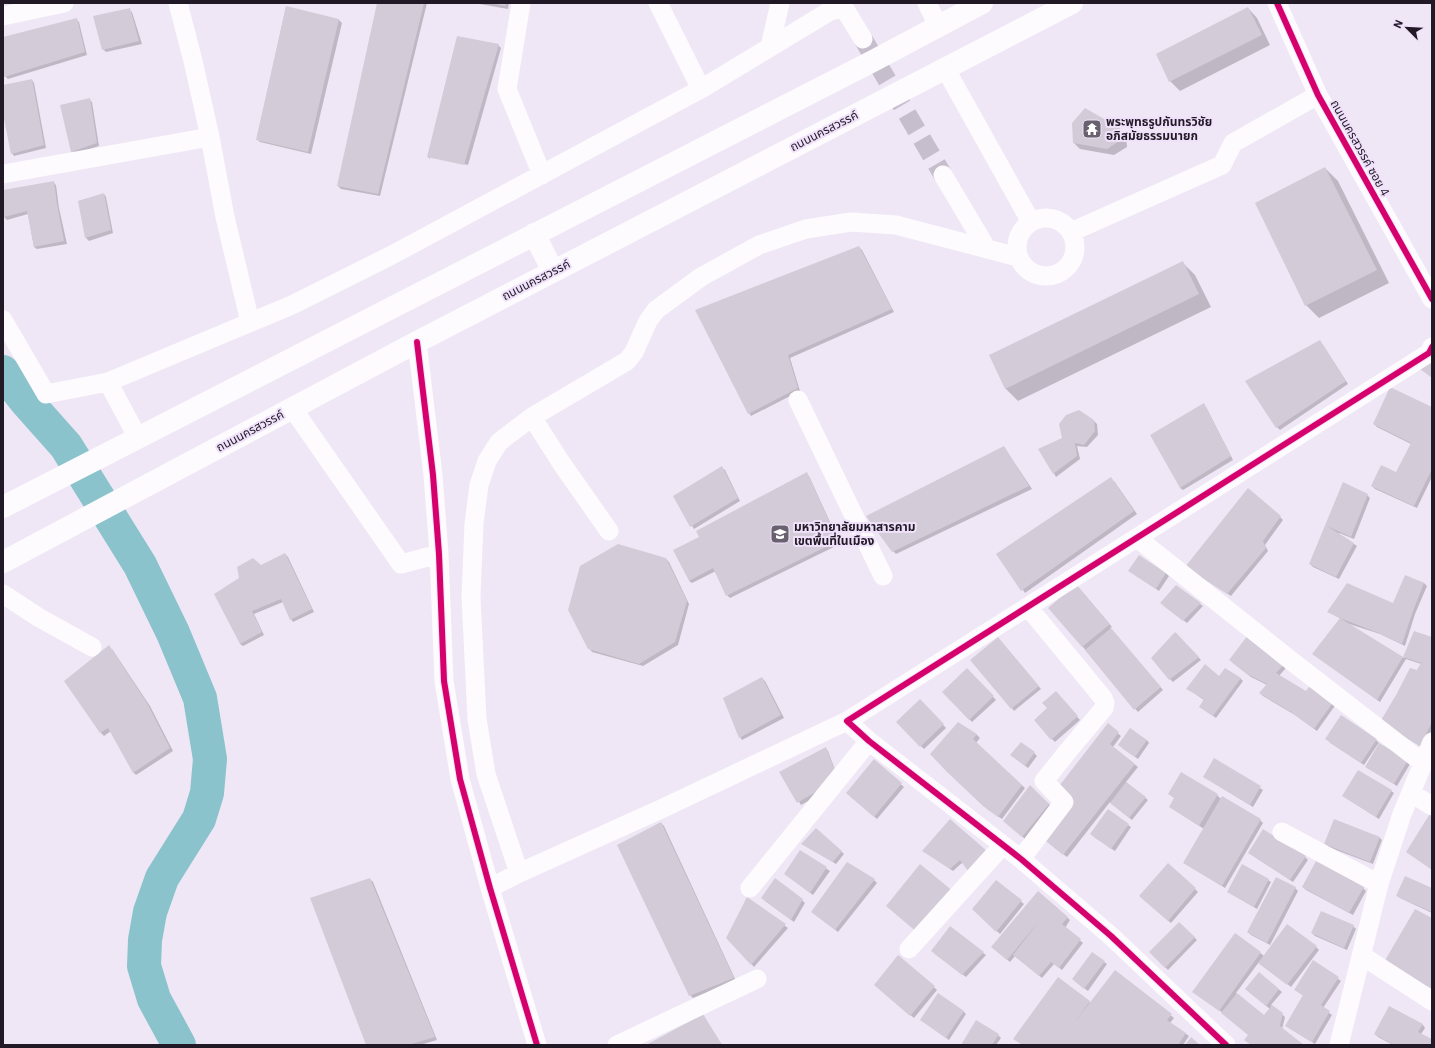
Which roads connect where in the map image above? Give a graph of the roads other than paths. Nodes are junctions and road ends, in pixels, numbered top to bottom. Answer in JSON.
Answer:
{"nodes":[{"id":1,"x":64,"y":3,"type":"edge"},
{"id":2,"x":178,"y":3,"type":"edge"},
{"id":3,"x":521,"y":3,"type":"edge"},
{"id":4,"x":658,"y":3,"type":"edge"},
{"id":5,"x":780,"y":3,"type":"edge"},
{"id":6,"x":926,"y":3,"type":"edge"},
{"id":7,"x":1072,"y":3,"type":"edge"},
{"id":8,"x":1277,"y":3,"type":"edge"},
{"id":9,"x":971,"y":5,"type":"edge"},
{"id":10,"x":3,"y":16,"type":"edge"},
{"id":11,"x":938,"y":26,"type":"junction"},
{"id":12,"x":863,"y":39,"type":"tunnel mouth"},
{"id":13,"x":770,"y":47,"type":"junction"},
{"id":14,"x":945,"y":68,"type":"junction"},
{"id":15,"x":702,"y":89,"type":"junction"},
{"id":16,"x":1318,"y":95,"type":"junction"},
{"id":17,"x":210,"y":137,"type":"junction"},
{"id":18,"x":3,"y":174,"type":"edge"},
{"id":19,"x":542,"y":175,"type":"junction"},
{"id":20,"x":943,"y":175,"type":"tunnel mouth"},
{"id":21,"x":1031,"y":222,"type":"junction"},
{"id":22,"x":1071,"y":232,"type":"junction"},
{"id":23,"x":534,"y":234,"type":"junction"},
{"id":24,"x":987,"y":249,"type":"junction"},
{"id":25,"x":1018,"y":257,"type":"junction"},
{"id":26,"x":553,"y":271,"type":"junction"},
{"id":27,"x":1432,"y":299,"type":"edge"},
{"id":28,"x":3,"y":320,"type":"edge"},
{"id":29,"x":250,"y":322,"type":"junction"},
{"id":30,"x":417,"y":342,"type":"junction"},
{"id":31,"x":1432,"y":347,"type":"edge"},
{"id":32,"x":108,"y":382,"type":"junction"},
{"id":33,"x":798,"y":400,"type":"dead end"},
{"id":34,"x":293,"y":409,"type":"junction"},
{"id":35,"x":532,"y":417,"type":"junction"},
{"id":36,"x":130,"y":441,"type":"junction"},
{"id":37,"x":4,"y":503,"type":"edge"},
{"id":38,"x":609,"y":531,"type":"dead end"},
{"id":39,"x":1137,"y":538,"type":"junction"},
{"id":40,"x":439,"y":554,"type":"junction"},
{"id":41,"x":3,"y":562,"type":"edge"},
{"id":42,"x":883,"y":576,"type":"dead end"},
{"id":43,"x":3,"y":594,"type":"edge"},
{"id":44,"x":1028,"y":607,"type":"junction"},
{"id":45,"x":92,"y":647,"type":"dead end"},
{"id":46,"x":848,"y":721,"type":"junction"},
{"id":47,"x":869,"y":741,"type":"junction"},
{"id":48,"x":1432,"y":742,"type":"edge"},
{"id":49,"x":1423,"y":763,"type":"junction"},
{"id":50,"x":1411,"y":793,"type":"junction"},
{"id":51,"x":1432,"y":806,"type":"edge"},
{"id":52,"x":1282,"y":832,"type":"dead end"},
{"id":53,"x":1003,"y":845,"type":"junction"},
{"id":54,"x":1021,"y":859,"type":"junction"},
{"id":55,"x":519,"y":873,"type":"junction"},
{"id":56,"x":1379,"y":884,"type":"junction"},
{"id":57,"x":490,"y":888,"type":"junction"},
{"id":58,"x":750,"y":888,"type":"dead end"},
{"id":59,"x":910,"y":949,"type":"dead end"},
{"id":60,"x":1361,"y":955,"type":"junction"},
{"id":61,"x":758,"y":979,"type":"dead end"},
{"id":62,"x":1432,"y":1001,"type":"edge"},
{"id":63,"x":537,"y":1045,"type":"edge"},
{"id":64,"x":617,"y":1045,"type":"edge"},
{"id":65,"x":1226,"y":1045,"type":"edge"},
{"id":66,"x":1339,"y":1045,"type":"edge"}],
"edges":[{"from":1,"to":10,"type":"street"},
{"from":2,"to":17,"type":"street"},
{"from":3,"to":19,"type":"street"},
{"from":4,"to":15,"type":"street"},
{"from":5,"to":13,"type":"street"},
{"from":6,"to":11,"type":"street"},
{"from":7,"to":14,"type":"main road","name":"ถนนนครสวรรค์"},
{"from":8,"to":16,"type":"street","name":"ถนนนครสวรรค์ ซอย 4"},
{"from":9,"to":11,"type":"main road"},
{"from":11,"to":23,"type":"main road"},
{"from":12,"to":13,"type":"street"},
{"from":13,"to":15,"type":"street"},
{"from":14,"to":21,"type":"street"},
{"from":14,"to":26,"type":"main road","name":"ถนนนครสวรรค์"},
{"from":15,"to":19,"type":"street"},
{"from":16,"to":22,"type":"street"},
{"from":16,"to":27,"type":"street","name":"ถนนนครสวรรค์ ซอย 4"},
{"from":17,"to":18,"type":"street"},
{"from":17,"to":29,"type":"street"},
{"from":19,"to":29,"type":"street"},
{"from":20,"to":24,"type":"street"},
{"from":21,"to":22,"type":"street"},
{"from":21,"to":25,"type":"street"},
{"from":22,"to":25,"type":"street"},
{"from":23,"to":26,"type":"main road"},
{"from":23,"to":36,"type":"main road"},
{"from":24,"to":25,"type":"street"},
{"from":24,"to":35,"type":"street"},
{"from":26,"to":30,"type":"main road","name":"ถนนนครสวรรค์"},
{"from":28,"to":32,"type":"street"},
{"from":29,"to":32,"type":"street"},
{"from":30,"to":34,"type":"main road","name":"ถนนนครสวรรค์"},
{"from":30,"to":40,"type":"street"},
{"from":31,"to":39,"type":"street"},
{"from":32,"to":36,"type":"street"},
{"from":33,"to":42,"type":"street"},
{"from":34,"to":40,"type":"street"},
{"from":34,"to":41,"type":"main road","name":"ถนนนครสวรรค์"},
{"from":35,"to":38,"type":"street"},
{"from":35,"to":55,"type":"street"},
{"from":36,"to":37,"type":"main road"},
{"from":39,"to":44,"type":"street"},
{"from":39,"to":49,"type":"street"},
{"from":40,"to":57,"type":"street"},
{"from":43,"to":45,"type":"street"},
{"from":44,"to":46,"type":"street"},
{"from":44,"to":54,"type":"street"},
{"from":46,"to":47,"type":"street"},
{"from":46,"to":55,"type":"street"},
{"from":47,"to":53,"type":"street"},
{"from":47,"to":58,"type":"street"},
{"from":48,"to":49,"type":"street"},
{"from":49,"to":50,"type":"street"},
{"from":50,"to":51,"type":"street"},
{"from":50,"to":56,"type":"street"},
{"from":52,"to":56,"type":"street"},
{"from":53,"to":54,"type":"street"},
{"from":53,"to":59,"type":"street"},
{"from":54,"to":65,"type":"street"},
{"from":55,"to":57,"type":"street"},
{"from":56,"to":60,"type":"street"},
{"from":57,"to":63,"type":"street"},
{"from":60,"to":62,"type":"street"},
{"from":60,"to":66,"type":"street"},
{"from":61,"to":64,"type":"street"}]}
